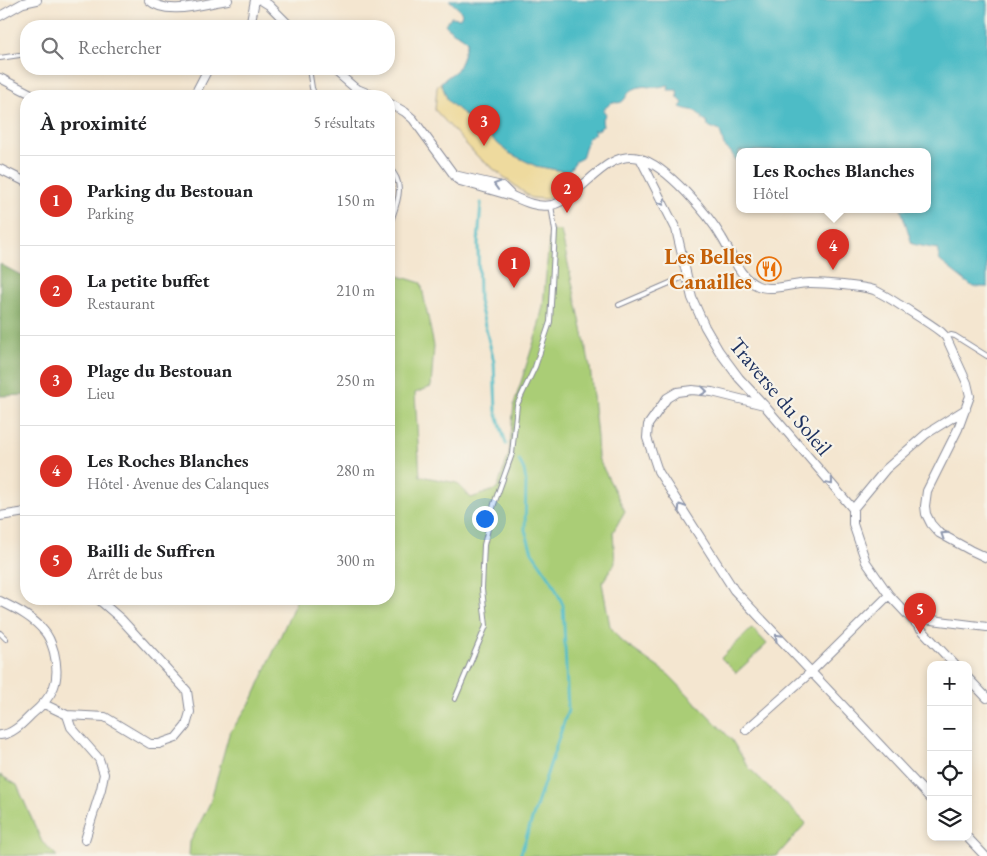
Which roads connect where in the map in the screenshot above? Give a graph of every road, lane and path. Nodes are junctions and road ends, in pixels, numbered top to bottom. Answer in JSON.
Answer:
{"nodes":[{"id":1,"x":37,"y":0,"type":"edge"},
{"id":2,"x":149,"y":0,"type":"edge"},
{"id":3,"x":228,"y":0,"type":"edge"},
{"id":4,"x":255,"y":0,"type":"edge"},
{"id":5,"x":261,"y":0,"type":"edge"},
{"id":6,"x":0,"y":16,"type":"edge"},
{"id":7,"x":251,"y":20,"type":"edge"},
{"id":8,"x":284,"y":20,"type":"edge"},
{"id":9,"x":20,"y":55,"type":"edge"},
{"id":10,"x":0,"y":58,"type":"edge"},
{"id":11,"x":205,"y":75,"type":"edge"},
{"id":12,"x":310,"y":75,"type":"edge"},
{"id":13,"x":340,"y":75,"type":"edge"},
{"id":14,"x":0,"y":78,"type":"edge"},
{"id":15,"x":23,"y":90,"type":"edge"},
{"id":16,"x":197,"y":90,"type":"edge"},
{"id":17,"x":313,"y":90,"type":"edge"},
{"id":18,"x":360,"y":90,"type":"edge"},
{"id":19,"x":395,"y":107,"type":"edge"},
{"id":20,"x":640,"y":158,"type":"junction"},
{"id":21,"x":0,"y":169,"type":"edge"},
{"id":22,"x":395,"y":175,"type":"edge"},
{"id":23,"x":20,"y":179,"type":"edge"},
{"id":24,"x":551,"y":205,"type":"junction"},
{"id":25,"x":395,"y":207,"type":"edge"},
{"id":26,"x":686,"y":276,"type":"junction"},
{"id":27,"x":619,"y":305,"type":"dead end"},
{"id":28,"x":946,"y":337,"type":"junction"},
{"id":29,"x":987,"y":356,"type":"edge"},
{"id":30,"x":764,"y":405,"type":"junction"},
{"id":31,"x":966,"y":409,"type":"junction"},
{"id":32,"x":934,"y":429,"type":"junction"},
{"id":33,"x":958,"y":429,"type":"junction"},
{"id":34,"x":853,"y":509,"type":"junction"},
{"id":35,"x":20,"y":513,"type":"edge"},
{"id":36,"x":0,"y":516,"type":"edge"},
{"id":37,"x":987,"y":558,"type":"edge"},
{"id":38,"x":889,"y":596,"type":"junction"},
{"id":39,"x":0,"y":601,"type":"edge"},
{"id":40,"x":105,"y":605,"type":"edge"},
{"id":41,"x":903,"y":610,"type":"junction"},
{"id":42,"x":936,"y":621,"type":"junction"},
{"id":43,"x":987,"y":628,"type":"edge"},
{"id":44,"x":0,"y":633,"type":"edge"},
{"id":45,"x":929,"y":637,"type":"junction"},
{"id":46,"x":6,"y":639,"type":"dead end"},
{"id":47,"x":951,"y":661,"type":"edge"},
{"id":48,"x":811,"y":672,"type":"junction"},
{"id":49,"x":972,"y":682,"type":"edge"},
{"id":50,"x":987,"y":698,"type":"edge"},
{"id":51,"x":455,"y":699,"type":"dead end"},
{"id":52,"x":44,"y":704,"type":"junction"},
{"id":53,"x":67,"y":715,"type":"junction"},
{"id":54,"x":746,"y":730,"type":"dead end"},
{"id":55,"x":0,"y":735,"type":"edge"},
{"id":56,"x":928,"y":796,"type":"edge"},
{"id":57,"x":85,"y":840,"type":"dead end"},
{"id":58,"x":971,"y":841,"type":"edge"},
{"id":59,"x":985,"y":856,"type":"edge"}],
"edges":[{"from":1,"to":6,"type":"street"},
{"from":2,"to":3,"type":"street"},
{"from":4,"to":7,"type":"street"},
{"from":5,"to":8,"type":"street"},
{"from":9,"to":10,"type":"lane"},
{"from":11,"to":16,"type":"street"},
{"from":12,"to":17,"type":"lane"},
{"from":13,"to":18,"type":"street"},
{"from":14,"to":15,"type":"street"},
{"from":19,"to":24,"type":"street"},
{"from":20,"to":24,"type":"street"},
{"from":20,"to":26,"type":"street","name":"Traverse du Soleil","one_way":true},
{"from":20,"to":28,"type":"street"},
{"from":21,"to":23,"type":"street"},
{"from":22,"to":25,"type":"lane"},
{"from":24,"to":51,"type":"lane"},
{"from":26,"to":27,"type":"lane"},
{"from":26,"to":30,"type":"street","name":"Traverse du Soleil"},
{"from":28,"to":29,"type":"lane"},
{"from":28,"to":31,"type":"street"},
{"from":30,"to":34,"type":"street","name":"Traverse du Soleil","one_way":true},
{"from":48,"to":30,"type":"street","one_way":true},
{"from":31,"to":32,"type":"street"},
{"from":31,"to":33,"type":"street"},
{"from":32,"to":33,"type":"street"},
{"from":32,"to":34,"type":"street"},
{"from":37,"to":33,"type":"street","one_way":true},
{"from":34,"to":38,"type":"street"},
{"from":35,"to":36,"type":"street"},
{"from":38,"to":41,"type":"street"},
{"from":38,"to":48,"type":"street"},
{"from":39,"to":52,"type":"street"},
{"from":40,"to":53,"type":"street"},
{"from":41,"to":42,"type":"street"},
{"from":41,"to":45,"type":"street"},
{"from":42,"to":43,"type":"street"},
{"from":42,"to":45,"type":"street"},
{"from":44,"to":46,"type":"lane"},
{"from":45,"to":47,"type":"street"},
{"from":48,"to":54,"type":"street"},
{"from":48,"to":56,"type":"street"},
{"from":49,"to":50,"type":"street"},
{"from":52,"to":53,"type":"street"},
{"from":52,"to":55,"type":"street"},
{"from":53,"to":57,"type":"street"},
{"from":58,"to":59,"type":"street"}]}
